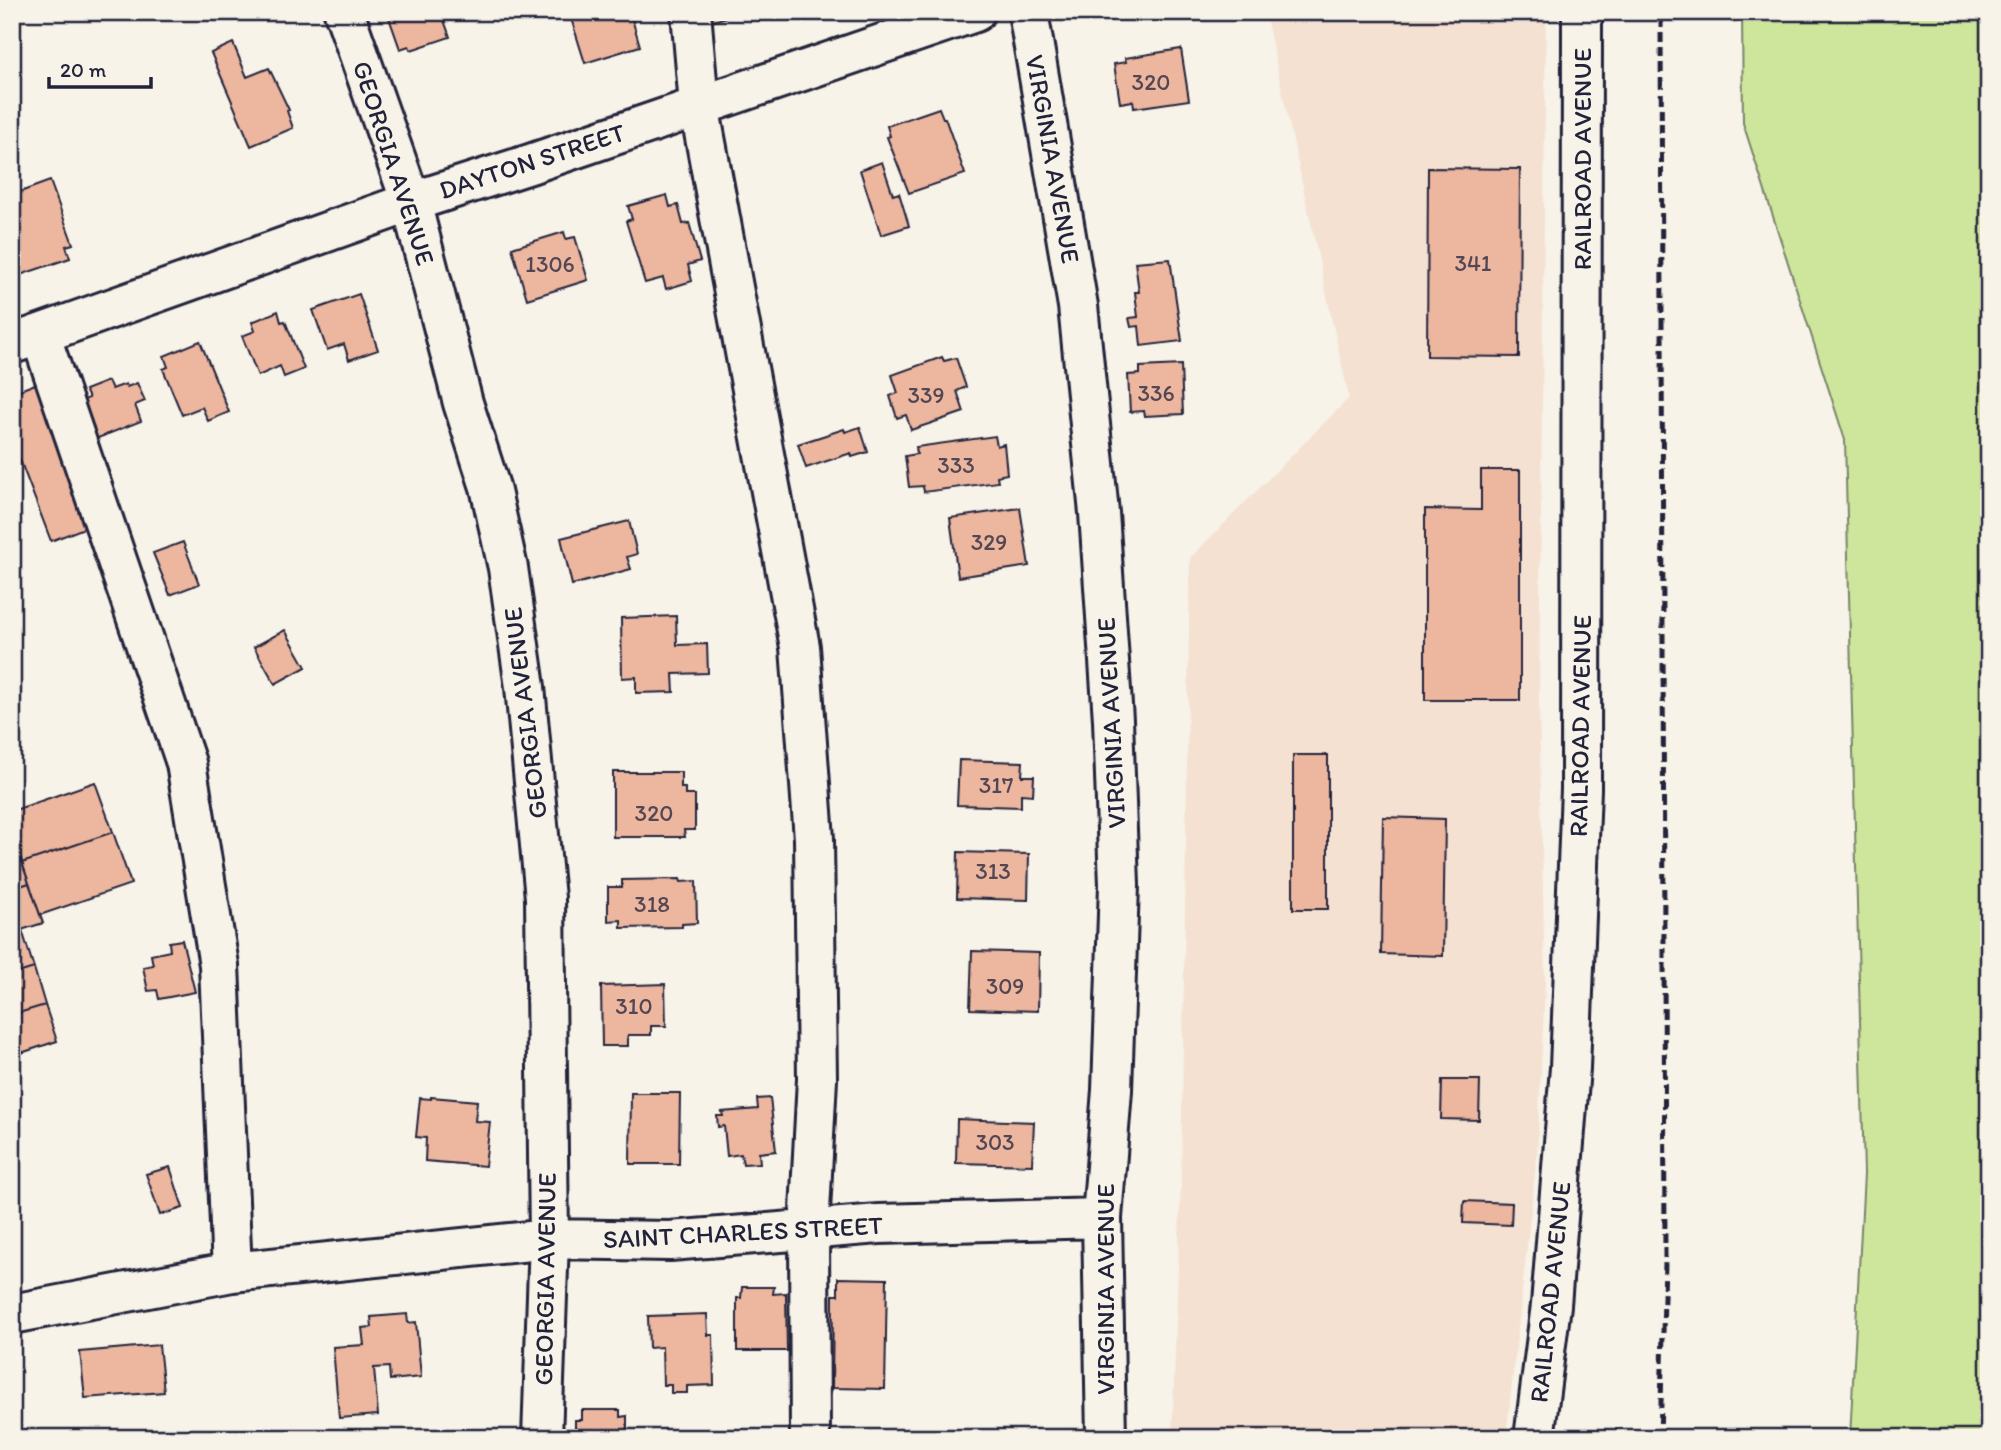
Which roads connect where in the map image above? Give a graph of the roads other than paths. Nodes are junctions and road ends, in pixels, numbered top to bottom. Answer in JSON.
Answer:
{"nodes":[{"id":1,"x":344,"y":12,"type":"edge"},
{"id":2,"x":691,"y":12,"type":"edge"},
{"id":3,"x":975,"y":12,"type":"edge"},
{"id":4,"x":1028,"y":12,"type":"edge"},
{"id":5,"x":1582,"y":12,"type":"edge"},
{"id":6,"x":699,"y":105,"type":"junction"},
{"id":7,"x":411,"y":202,"type":"junction"},
{"id":8,"x":26,"y":339,"type":"edge"},
{"id":9,"x":1102,"y":1218,"type":"junction"},
{"id":10,"x":808,"y":1230,"type":"junction"},
{"id":11,"x":549,"y":1240,"type":"junction"},
{"id":12,"x":232,"y":1272,"type":"junction"},
{"id":13,"x":12,"y":1314,"type":"edge"},
{"id":14,"x":542,"y":1438,"type":"edge"},
{"id":15,"x":810,"y":1438,"type":"edge"},
{"id":16,"x":1106,"y":1438,"type":"edge"},
{"id":17,"x":1534,"y":1438,"type":"edge"}],
"edges":[{"from":1,"to":7,"type":"street","name":"GEORGIA AVENUE"},
{"from":2,"to":6,"type":"street"},
{"from":3,"to":6,"type":"street","name":"DAYTON STREET"},
{"from":4,"to":9,"type":"street","name":"VIRGINIA AVENUE"},
{"from":5,"to":17,"type":"street","name":"RAILROAD AVENUE"},
{"from":6,"to":7,"type":"street","name":"DAYTON STREET"},
{"from":6,"to":10,"type":"street"},
{"from":7,"to":8,"type":"street","name":"DAYTON STREET"},
{"from":7,"to":11,"type":"street","name":"GEORGIA AVENUE"},
{"from":8,"to":12,"type":"street"},
{"from":9,"to":10,"type":"street","name":"SAINT CHARLES STREET"},
{"from":9,"to":16,"type":"street","name":"VIRGINIA AVENUE"},
{"from":10,"to":11,"type":"street","name":"SAINT CHARLES STREET"},
{"from":10,"to":15,"type":"street"},
{"from":11,"to":12,"type":"street","name":"SAINT CHARLES STREET"},
{"from":11,"to":14,"type":"street","name":"GEORGIA AVENUE"},
{"from":12,"to":13,"type":"street","name":"SAINT CHARLES STREET"}]}
